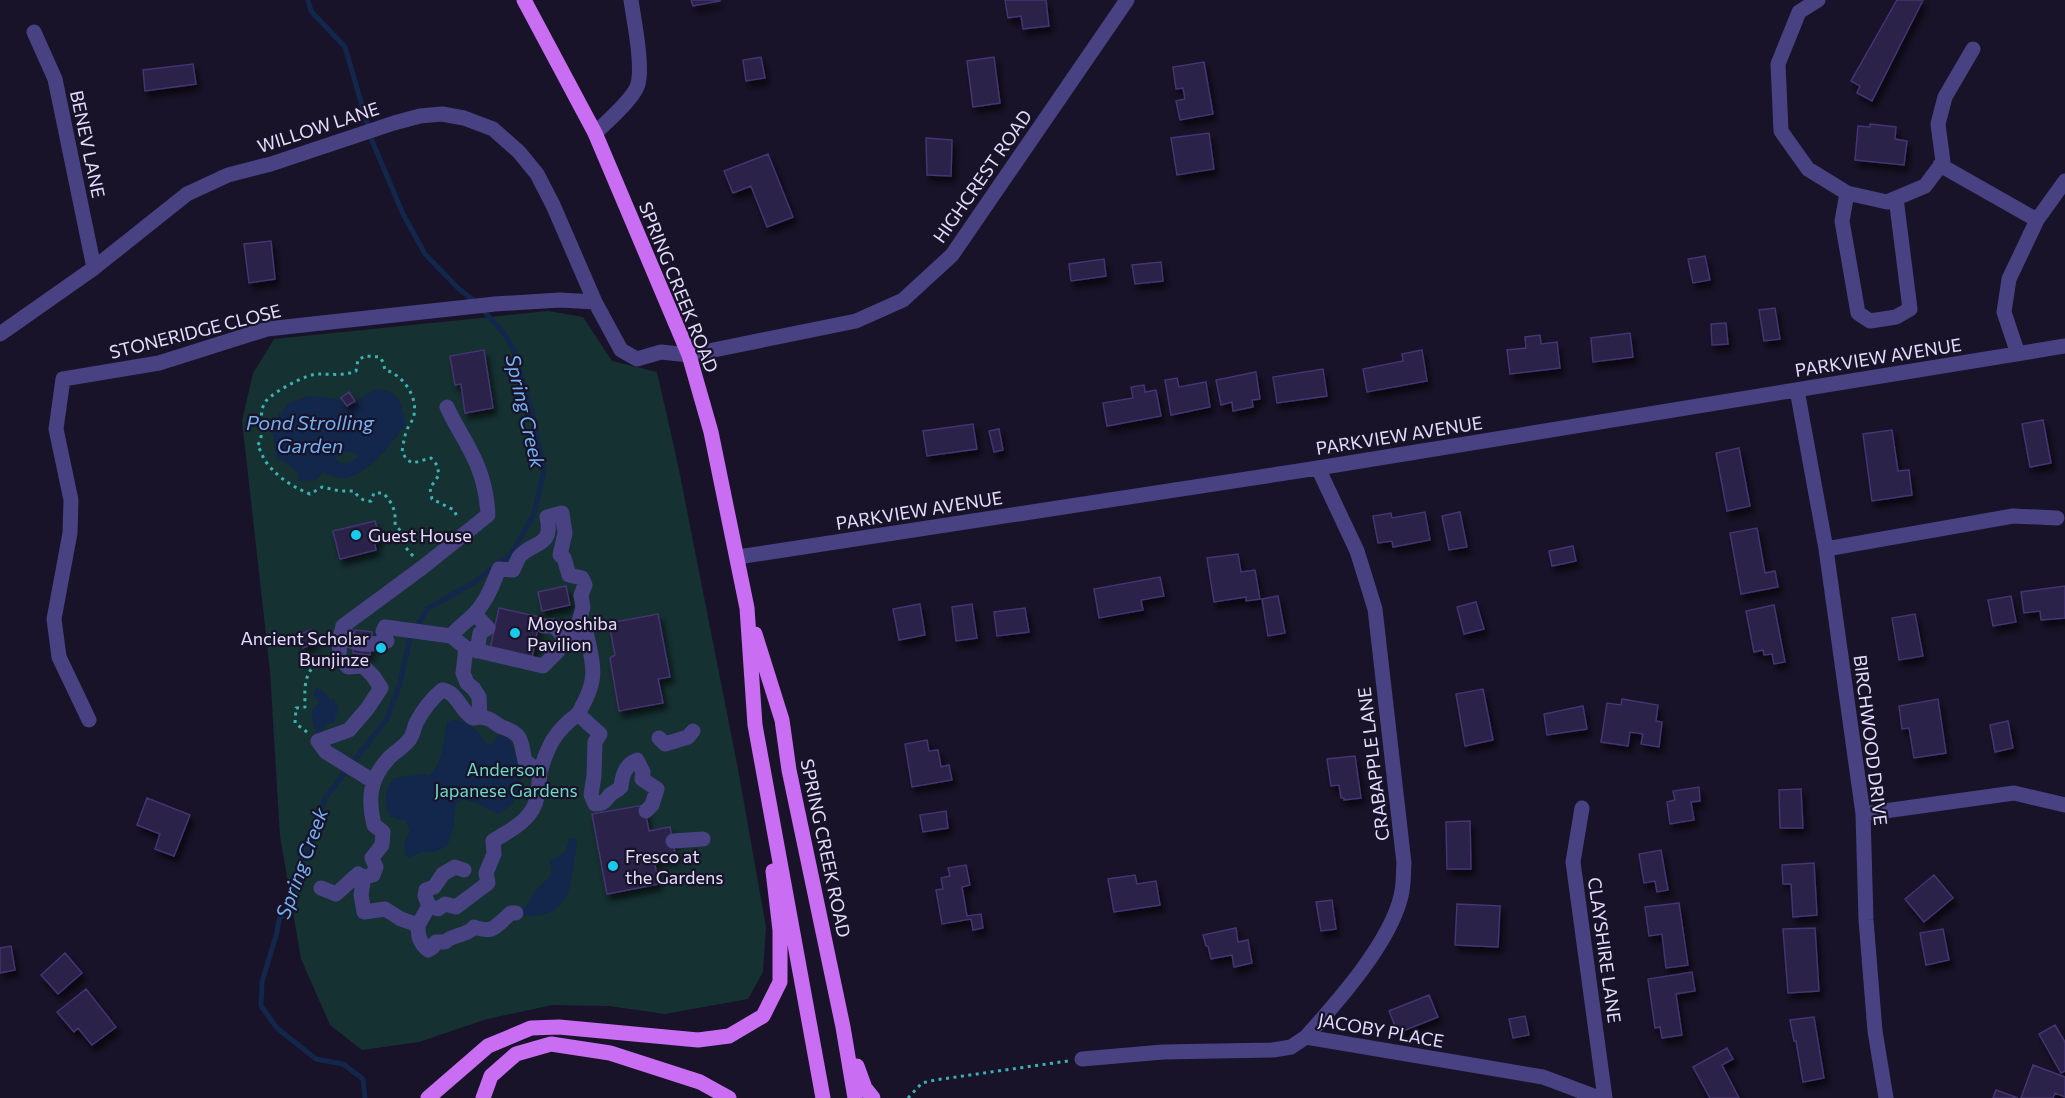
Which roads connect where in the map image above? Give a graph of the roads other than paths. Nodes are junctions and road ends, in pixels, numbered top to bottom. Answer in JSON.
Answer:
{"nodes":[{"id":1,"x":524,"y":0,"type":"edge"},
{"id":2,"x":631,"y":0,"type":"edge"},
{"id":3,"x":1127,"y":0,"type":"edge"},
{"id":4,"x":1818,"y":0,"type":"edge"},
{"id":5,"x":34,"y":32,"type":"dead end"},
{"id":6,"x":1973,"y":49,"type":"dead end"},
{"id":7,"x":595,"y":133,"type":"junction"},
{"id":8,"x":1940,"y":165,"type":"junction"},
{"id":9,"x":2065,"y":181,"type":"edge"},
{"id":10,"x":1847,"y":193,"type":"junction"},
{"id":11,"x":1896,"y":198,"type":"junction"},
{"id":12,"x":2037,"y":220,"type":"junction"},
{"id":13,"x":94,"y":268,"type":"junction"},
{"id":14,"x":595,"y":302,"type":"junction"},
{"id":15,"x":0,"y":334,"type":"edge"},
{"id":16,"x":2065,"y":346,"type":"edge"},
{"id":17,"x":2018,"y":354,"type":"junction"},
{"id":18,"x":689,"y":355,"type":"junction"},
{"id":19,"x":1797,"y":390,"type":"junction"},
{"id":20,"x":447,"y":408,"type":"dead end"},
{"id":21,"x":1318,"y":468,"type":"junction"},
{"id":22,"x":2057,"y":518,"type":"dead end"},
{"id":23,"x":1826,"y":549,"type":"junction"},
{"id":24,"x":738,"y":557,"type":"junction"},
{"id":25,"x":747,"y":608,"type":"junction"},
{"id":26,"x":475,"y":614,"type":"junction"},
{"id":27,"x":543,"y":626,"type":"dead end"},
{"id":28,"x":342,"y":632,"type":"junction"},
{"id":29,"x":445,"y":635,"type":"junction"},
{"id":30,"x":570,"y":635,"type":"junction"},
{"id":31,"x":472,"y":650,"type":"junction"},
{"id":32,"x":578,"y":714,"type":"junction"},
{"id":33,"x":480,"y":717,"type":"junction"},
{"id":34,"x":89,"y":720,"type":"dead end"},
{"id":35,"x":755,"y":725,"type":"junction"},
{"id":36,"x":693,"y":731,"type":"dead end"},
{"id":37,"x":659,"y":738,"type":"dead end"},
{"id":38,"x":540,"y":772,"type":"junction"},
{"id":39,"x":369,"y":778,"type":"junction"},
{"id":40,"x":2065,"y":805,"type":"edge"},
{"id":41,"x":1582,"y":808,"type":"dead end"},
{"id":42,"x":645,"y":811,"type":"dead end"},
{"id":43,"x":1863,"y":814,"type":"junction"},
{"id":44,"x":703,"y":839,"type":"dead end"},
{"id":45,"x":673,"y":841,"type":"dead end"},
{"id":46,"x":464,"y":870,"type":"dead end"},
{"id":47,"x":363,"y":877,"type":"junction"},
{"id":48,"x":321,"y":888,"type":"dead end"},
{"id":49,"x":429,"y":906,"type":"junction"},
{"id":50,"x":516,"y":914,"type":"dead end"},
{"id":51,"x":418,"y":925,"type":"junction"},
{"id":52,"x":843,"y":1027,"type":"junction"},
{"id":53,"x":1306,"y":1037,"type":"junction"},
{"id":54,"x":1082,"y":1059,"type":"road end"},
{"id":55,"x":428,"y":1098,"type":"edge"},
{"id":56,"x":483,"y":1098,"type":"edge"},
{"id":57,"x":729,"y":1098,"type":"edge"},
{"id":58,"x":823,"y":1098,"type":"edge"},
{"id":59,"x":855,"y":1098,"type":"edge"},
{"id":60,"x":873,"y":1098,"type":"edge"},
{"id":61,"x":1599,"y":1098,"type":"edge"},
{"id":62,"x":1605,"y":1098,"type":"edge"},
{"id":63,"x":1886,"y":1098,"type":"edge"}],
"edges":[{"from":1,"to":7,"type":"main road","name":"SPRING CREEK ROAD"},
{"from":2,"to":7,"type":"street"},
{"from":3,"to":18,"type":"street","name":"HIGHCREST ROAD"},
{"from":4,"to":10,"type":"street"},
{"from":5,"to":13,"type":"street","name":"BENEV LANE"},
{"from":6,"to":8,"type":"street"},
{"from":7,"to":18,"type":"main road","name":"SPRING CREEK ROAD"},
{"from":8,"to":11,"type":"street"},
{"from":8,"to":12,"type":"street"},
{"from":9,"to":12,"type":"street"},
{"from":10,"to":11,"type":"street"},
{"from":10,"to":11,"type":"street"},
{"from":12,"to":17,"type":"street"},
{"from":13,"to":14,"type":"street","name":"WILLOW LANE"},
{"from":13,"to":15,"type":"street","name":"WILLOW LANE"},
{"from":14,"to":18,"type":"street"},
{"from":14,"to":34,"type":"street","name":"STONERIDGE CLOSE"},
{"from":16,"to":17,"type":"street","name":"PARKVIEW AVENUE"},
{"from":17,"to":19,"type":"street","name":"PARKVIEW AVENUE"},
{"from":18,"to":24,"type":"main road","name":"SPRING CREEK ROAD"},
{"from":19,"to":21,"type":"street","name":"PARKVIEW AVENUE"},
{"from":19,"to":23,"type":"street","name":"BIRCHWOOD DRIVE"},
{"from":20,"to":28,"type":"street"},
{"from":21,"to":24,"type":"street","name":"PARKVIEW AVENUE"},
{"from":21,"to":53,"type":"street","name":"CRABAPPLE LANE"},
{"from":22,"to":23,"type":"street"},
{"from":23,"to":43,"type":"street","name":"BIRCHWOOD DRIVE"},
{"from":24,"to":25,"type":"main road","name":"SPRING CREEK ROAD"},
{"from":25,"to":35,"type":"main road","name":"SPRING CREEK ROAD"},
{"from":25,"to":52,"type":"main road","name":"SPRING CREEK ROAD"},
{"from":26,"to":29,"type":"street"},
{"from":26,"to":30,"type":"street"},
{"from":26,"to":31,"type":"street"},
{"from":27,"to":30,"type":"street"},
{"from":28,"to":29,"type":"street"},
{"from":28,"to":39,"type":"street"},
{"from":29,"to":31,"type":"street"},
{"from":30,"to":31,"type":"street"},
{"from":30,"to":32,"type":"street"},
{"from":31,"to":33,"type":"street"},
{"from":32,"to":38,"type":"street"},
{"from":32,"to":42,"type":"street"},
{"from":33,"to":38,"type":"street"},
{"from":33,"to":39,"type":"street"},
{"from":35,"to":55,"type":"main road"},
{"from":35,"to":58,"type":"main road","name":"SPRING CREEK ROAD"},
{"from":36,"to":37,"type":"street"},
{"from":38,"to":49,"type":"street"},
{"from":39,"to":47,"type":"street"},
{"from":40,"to":43,"type":"street"},
{"from":41,"to":62,"type":"street","name":"CLAYSHIRE LANE"},
{"from":43,"to":63,"type":"street","name":"BIRCHWOOD DRIVE"},
{"from":44,"to":45,"type":"street"},
{"from":46,"to":49,"type":"street"},
{"from":47,"to":48,"type":"street"},
{"from":47,"to":51,"type":"street"},
{"from":49,"to":51,"type":"street"},
{"from":50,"to":51,"type":"street"},
{"from":52,"to":59,"type":"main road","name":"SPRING CREEK ROAD"},
{"from":52,"to":60,"type":"main road"},
{"from":53,"to":54,"type":"street","name":"JACOBY PLACE"},
{"from":53,"to":61,"type":"street","name":"JACOBY PLACE"},
{"from":56,"to":57,"type":"main road"}]}
